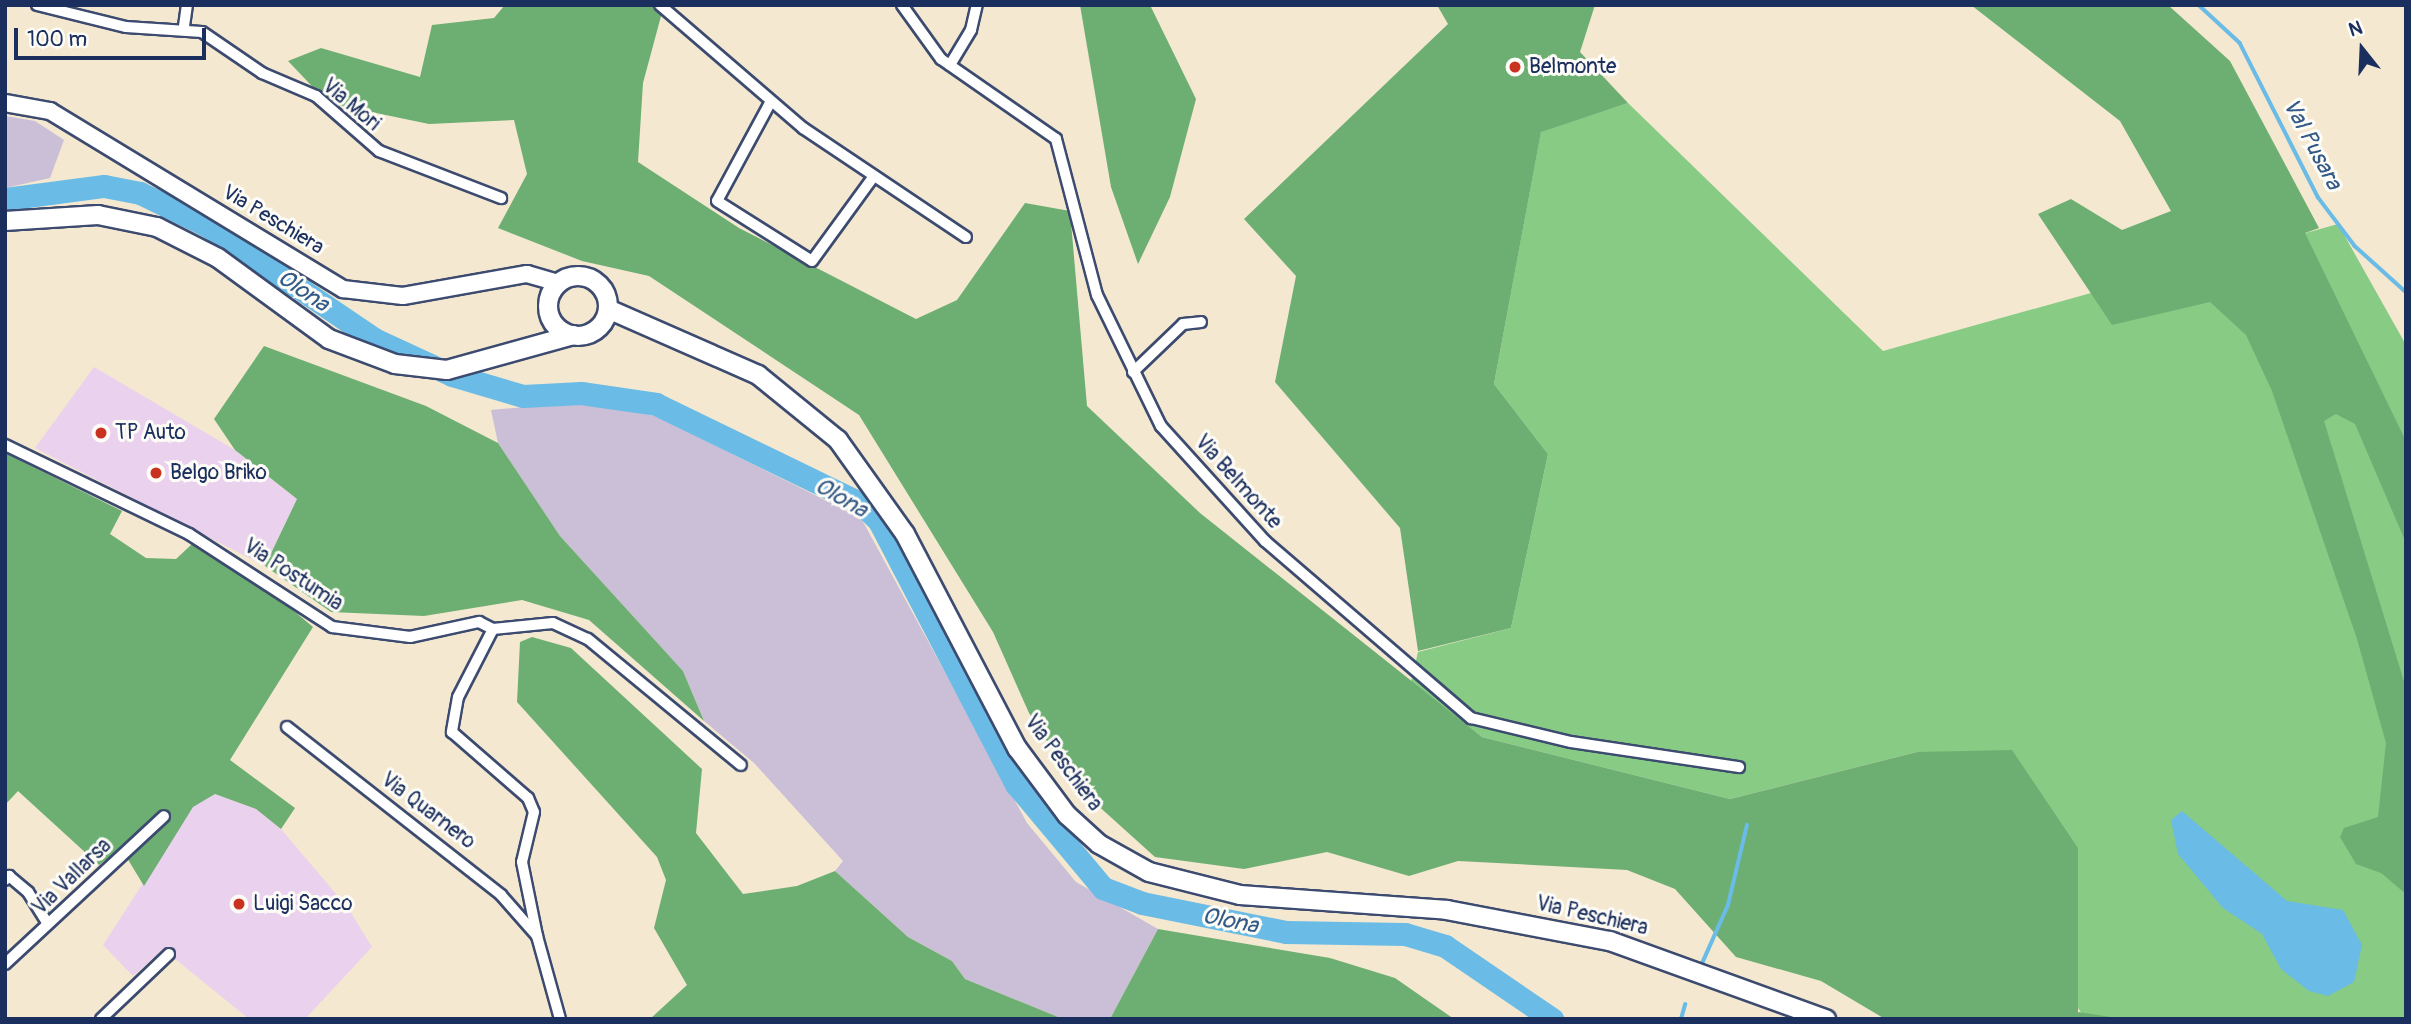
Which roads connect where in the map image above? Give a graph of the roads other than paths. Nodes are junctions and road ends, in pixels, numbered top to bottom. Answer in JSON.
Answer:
{"nodes":[{"id":1,"x":37,"y":5,"type":"edge"},
{"id":2,"x":187,"y":5,"type":"edge"},
{"id":3,"x":660,"y":5,"type":"edge"},
{"id":4,"x":902,"y":5,"type":"edge"},
{"id":5,"x":977,"y":5,"type":"edge"},
{"id":6,"x":184,"y":26,"type":"junction"},
{"id":7,"x":950,"y":65,"type":"junction"},
{"id":8,"x":5,"y":103,"type":"edge"},
{"id":9,"x":771,"y":103,"type":"junction"},
{"id":10,"x":874,"y":176,"type":"junction"},
{"id":11,"x":501,"y":198,"type":"dead end"},
{"id":12,"x":5,"y":221,"type":"edge"},
{"id":13,"x":966,"y":237,"type":"dead end"},
{"id":14,"x":555,"y":288,"type":"junction"},
{"id":15,"x":608,"y":309,"type":"junction"},
{"id":16,"x":549,"y":312,"type":"junction"},
{"id":17,"x":1201,"y":322,"type":"dead end"},
{"id":18,"x":637,"y":324,"type":"junction"},
{"id":19,"x":599,"y":328,"type":"junction"},
{"id":20,"x":573,"y":335,"type":"junction"},
{"id":21,"x":524,"y":350,"type":"junction"},
{"id":22,"x":1133,"y":372,"type":"junction"},
{"id":23,"x":5,"y":444,"type":"edge"},
{"id":24,"x":494,"y":629,"type":"junction"},
{"id":25,"x":287,"y":727,"type":"dead end"},
{"id":26,"x":741,"y":765,"type":"dead end"},
{"id":27,"x":1739,"y":767,"type":"dead end"},
{"id":28,"x":164,"y":817,"type":"dead end"},
{"id":29,"x":5,"y":880,"type":"edge"},
{"id":30,"x":47,"y":923,"type":"junction"},
{"id":31,"x":537,"y":936,"type":"junction"},
{"id":32,"x":169,"y":954,"type":"dead end"},
{"id":33,"x":5,"y":964,"type":"edge"},
{"id":34,"x":102,"y":1019,"type":"edge"},
{"id":35,"x":560,"y":1019,"type":"edge"},
{"id":36,"x":1826,"y":1019,"type":"edge"}],
"edges":[{"from":1,"to":6,"type":"street"},
{"from":2,"to":6,"type":"street"},
{"from":3,"to":9,"type":"street"},
{"from":4,"to":7,"type":"street","name":"Via Belmonte"},
{"from":5,"to":7,"type":"street"},
{"from":6,"to":11,"type":"street","name":"Via Mori"},
{"from":7,"to":22,"type":"street","name":"Via Belmonte"},
{"from":8,"to":14,"type":"street","name":"Via Peschiera"},
{"from":9,"to":10,"type":"street"},
{"from":9,"to":10,"type":"street"},
{"from":10,"to":13,"type":"street"},
{"from":12,"to":21,"type":"main road","name":"Via Peschiera"},
{"from":14,"to":15,"type":"main road","name":"Via Peschiera"},
{"from":14,"to":16,"type":"main road"},
{"from":15,"to":18,"type":"main road","name":"Via Peschiera"},
{"from":15,"to":19,"type":"main road"},
{"from":16,"to":20,"type":"main road"},
{"from":16,"to":21,"type":"main road"},
{"from":17,"to":22,"type":"street"},
{"from":18,"to":19,"type":"main road","name":"Via Peschiera"},
{"from":18,"to":36,"type":"main road","name":"Via Peschiera"},
{"from":19,"to":20,"type":"main road","name":"Via Peschiera"},
{"from":20,"to":21,"type":"main road","name":"Via Peschiera"},
{"from":22,"to":27,"type":"street","name":"Via Belmonte"},
{"from":23,"to":24,"type":"street","name":"Via Postumia"},
{"from":24,"to":26,"type":"street","name":"Via Postumia"},
{"from":24,"to":31,"type":"street","name":"Via Quarnero"},
{"from":25,"to":31,"type":"street","name":"Via Quarnero"},
{"from":28,"to":30,"type":"street","name":"Via Vallarsa"},
{"from":29,"to":30,"type":"street"},
{"from":30,"to":33,"type":"street","name":"Via Vallarsa"},
{"from":31,"to":35,"type":"street","name":"Via Quarnero"},
{"from":32,"to":34,"type":"street"}]}
